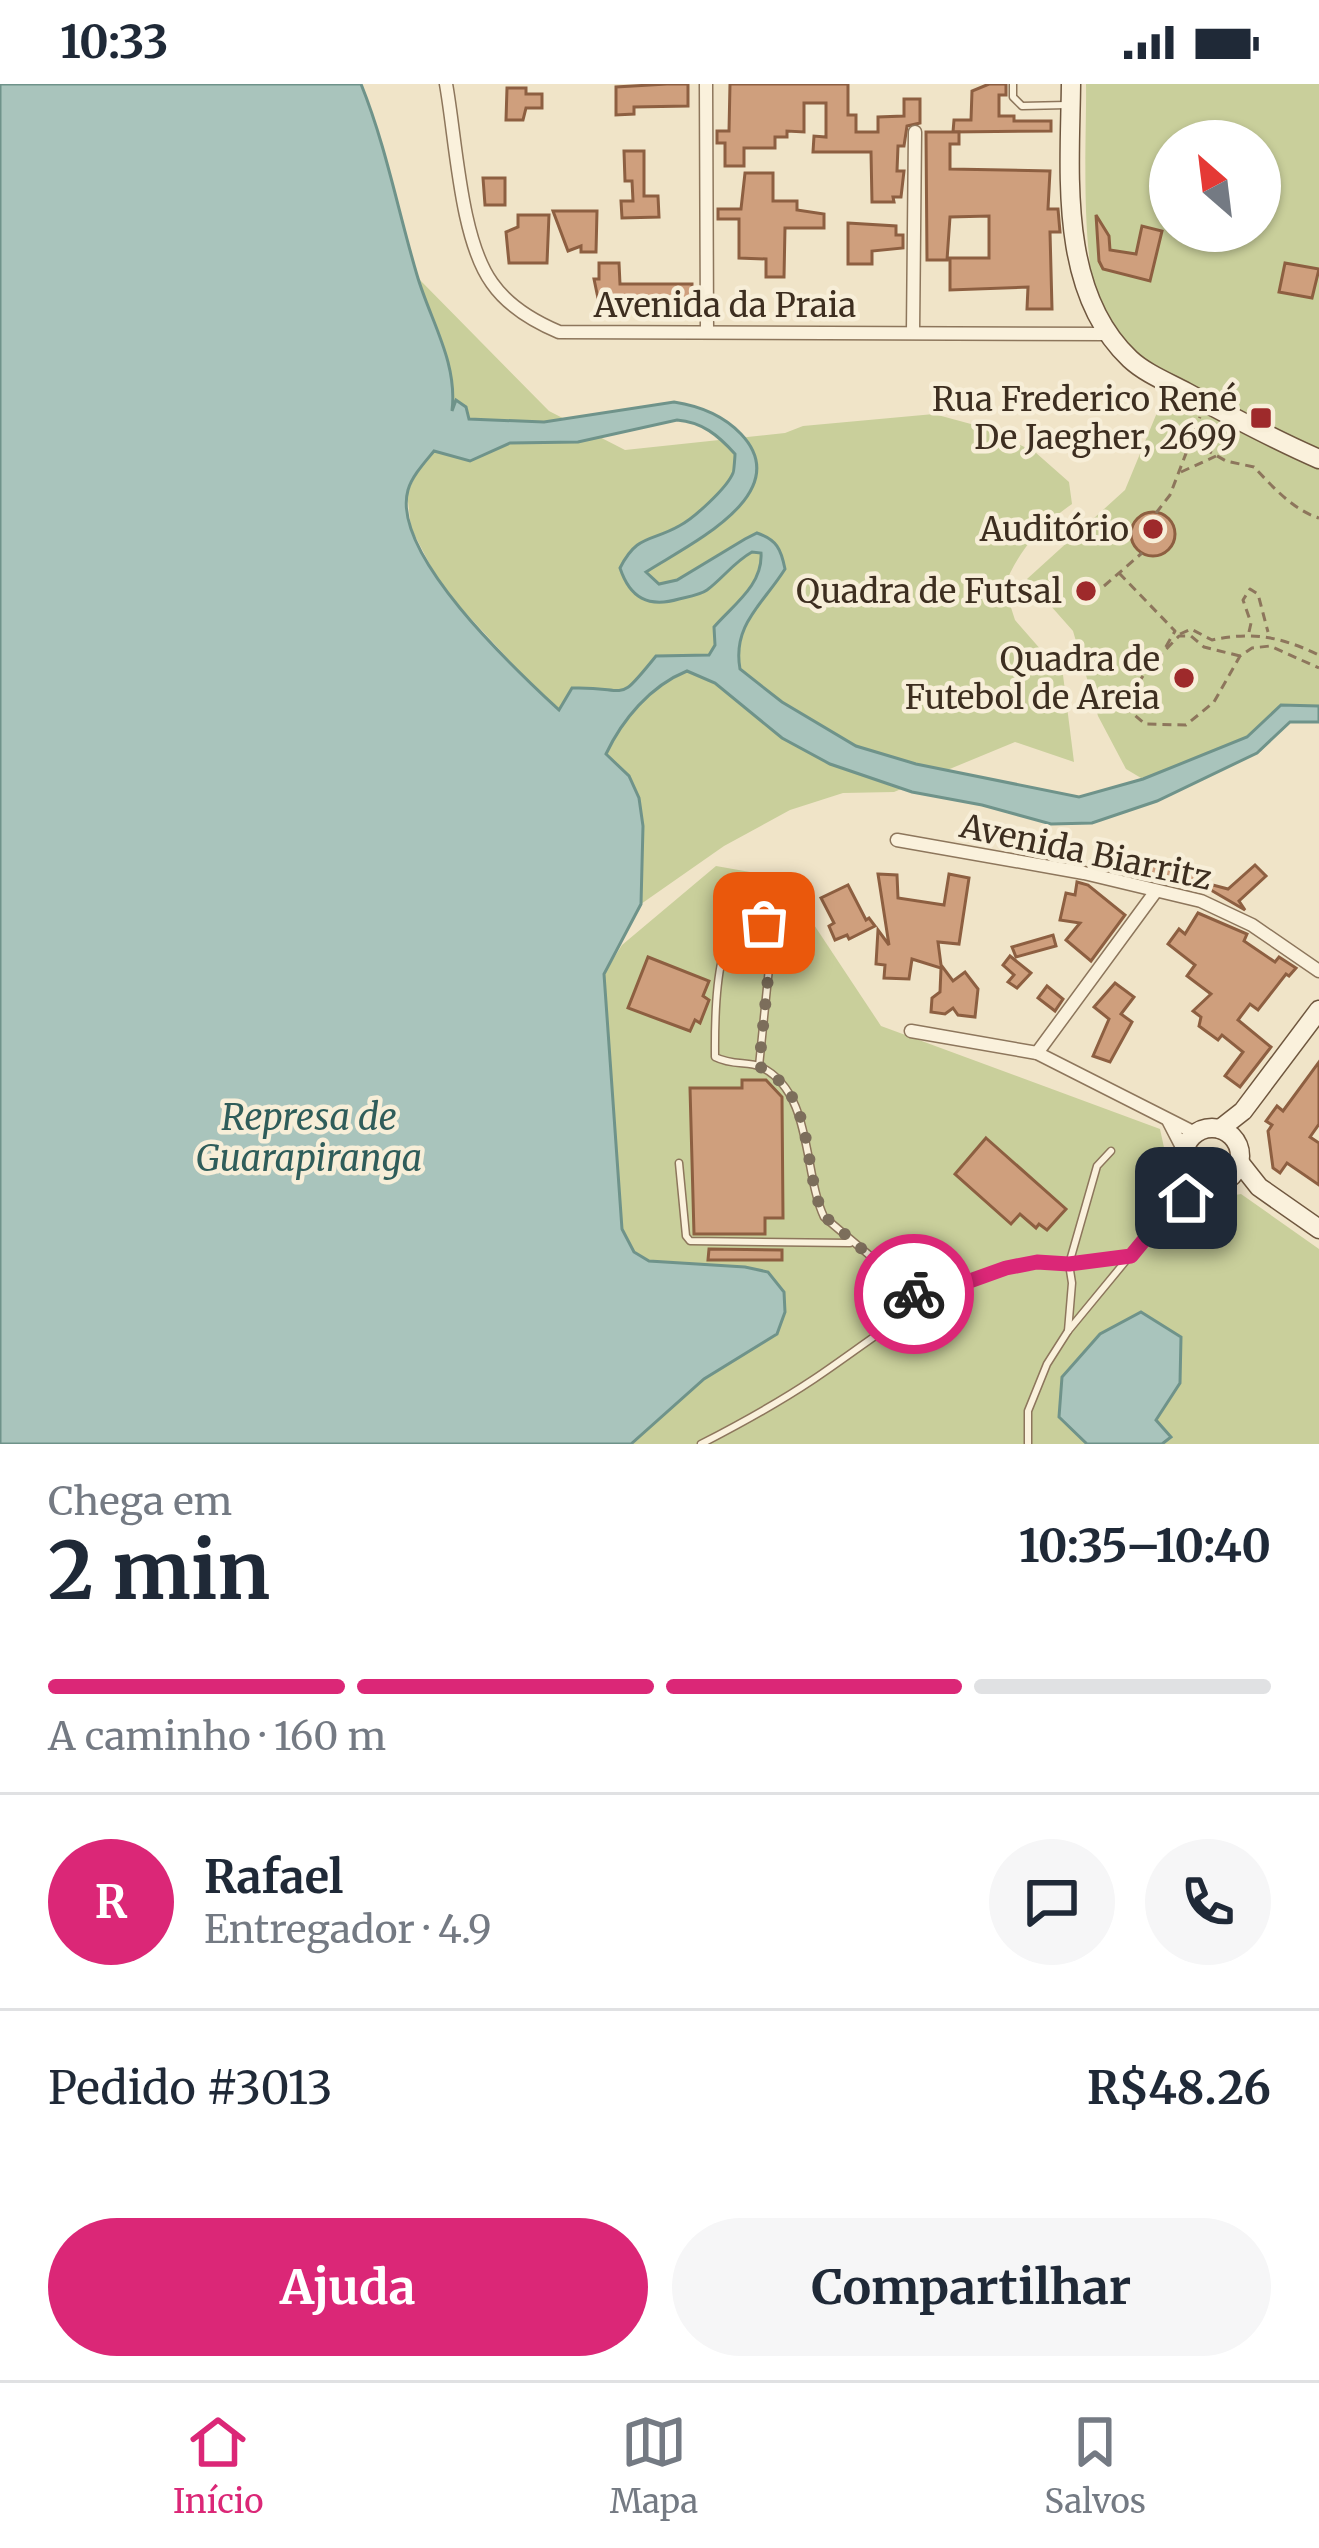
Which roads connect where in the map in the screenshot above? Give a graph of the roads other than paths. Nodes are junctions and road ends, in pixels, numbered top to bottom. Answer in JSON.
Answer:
{"nodes":[{"id":1,"x":446,"y":84,"type":"edge"},
{"id":2,"x":706,"y":84,"type":"edge"},
{"id":3,"x":1013,"y":84,"type":"edge"},
{"id":4,"x":1071,"y":84,"type":"edge"},
{"id":5,"x":1071,"y":105,"type":"junction"},
{"id":6,"x":915,"y":132,"type":"dead end"},
{"id":7,"x":707,"y":332,"type":"junction"},
{"id":8,"x":913,"y":332,"type":"junction"},
{"id":9,"x":1110,"y":334,"type":"junction"},
{"id":10,"x":1319,"y":459,"type":"edge"},
{"id":11,"x":897,"y":840,"type":"dead end"},
{"id":12,"x":1156,"y":891,"type":"junction"},
{"id":13,"x":1319,"y":971,"type":"edge"},
{"id":14,"x":1319,"y":1010,"type":"edge"},
{"id":15,"x":911,"y":1031,"type":"dead end"},
{"id":16,"x":1037,"y":1053,"type":"junction"},
{"id":17,"x":759,"y":1066,"type":"junction"},
{"id":18,"x":1227,"y":1134,"type":"junction"},
{"id":19,"x":1189,"y":1142,"type":"junction"},
{"id":20,"x":1111,"y":1151,"type":"dead end"},
{"id":21,"x":680,"y":1162,"type":"dead end"},
{"id":22,"x":1240,"y":1163,"type":"junction"},
{"id":23,"x":1197,"y":1180,"type":"junction"},
{"id":24,"x":1226,"y":1181,"type":"junction"},
{"id":25,"x":1259,"y":1187,"type":"junction"},
{"id":26,"x":1319,"y":1229,"type":"edge"},
{"id":27,"x":854,"y":1243,"type":"junction"},
{"id":28,"x":1131,"y":1256,"type":"junction"},
{"id":29,"x":1069,"y":1264,"type":"junction"},
{"id":30,"x":925,"y":1303,"type":"junction"},
{"id":31,"x":1068,"y":1331,"type":"junction"},
{"id":32,"x":701,"y":1444,"type":"edge"},
{"id":33,"x":1028,"y":1444,"type":"edge"}],
"edges":[{"from":1,"to":7,"type":"street","name":"Avenida da Praia"},
{"from":2,"to":7,"type":"street"},
{"from":3,"to":5,"type":"lane"},
{"from":4,"to":5,"type":"main road"},
{"from":5,"to":9,"type":"main road"},
{"from":6,"to":8,"type":"street"},
{"from":7,"to":8,"type":"street","name":"Avenida da Praia"},
{"from":8,"to":9,"type":"street","name":"Avenida da Praia"},
{"from":9,"to":10,"type":"main road"},
{"from":11,"to":12,"type":"street","name":"Avenida Biarritz"},
{"from":12,"to":13,"type":"street","name":"Avenida Biarritz"},
{"from":12,"to":16,"type":"street"},
{"from":14,"to":18,"type":"main road"},
{"from":15,"to":16,"type":"street"},
{"from":16,"to":19,"type":"street"},
{"from":17,"to":17,"type":"lane"},
{"from":17,"to":27,"type":"lane"},
{"from":18,"to":19,"type":"main road"},
{"from":18,"to":22,"type":"main road"},
{"from":19,"to":23,"type":"main road"},
{"from":20,"to":29,"type":"lane"},
{"from":21,"to":27,"type":"lane"},
{"from":22,"to":24,"type":"main road"},
{"from":22,"to":25,"type":"main road"},
{"from":23,"to":24,"type":"main road"},
{"from":23,"to":28,"type":"lane"},
{"from":24,"to":25,"type":"main road"},
{"from":25,"to":26,"type":"main road"},
{"from":27,"to":30,"type":"lane"},
{"from":28,"to":29,"type":"lane"},
{"from":28,"to":31,"type":"lane"},
{"from":29,"to":30,"type":"lane"},
{"from":29,"to":31,"type":"lane"},
{"from":30,"to":32,"type":"lane"},
{"from":31,"to":33,"type":"lane"}]}
